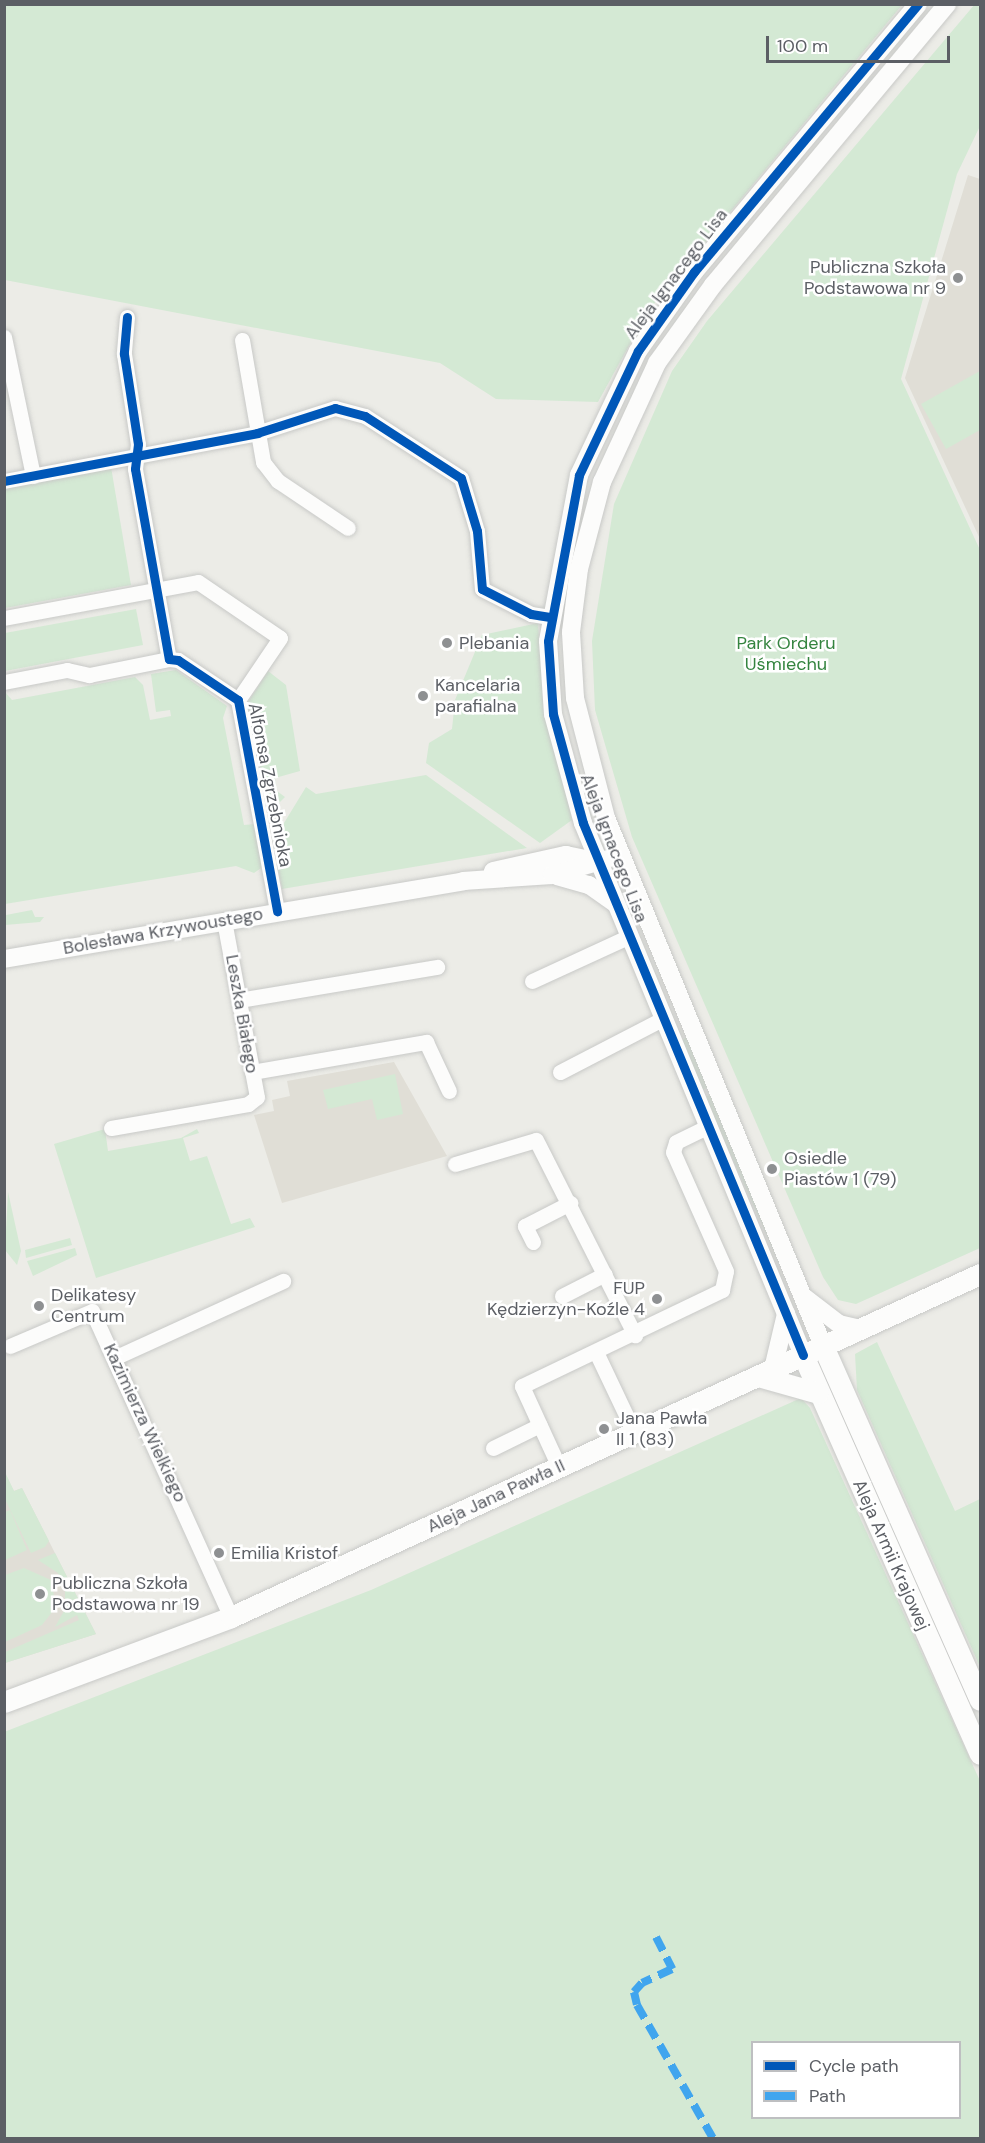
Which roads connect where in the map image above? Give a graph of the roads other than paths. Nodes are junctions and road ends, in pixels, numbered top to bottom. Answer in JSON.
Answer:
{"nodes":[{"id":1,"x":918,"y":4,"type":"edge"},
{"id":2,"x":947,"y":4,"type":"edge"},
{"id":3,"x":127,"y":317,"type":"dead end"},
{"id":4,"x":4,"y":337,"type":"edge"},
{"id":5,"x":242,"y":340,"type":"dead end"},
{"id":6,"x":257,"y":433,"type":"junction"},
{"id":7,"x":136,"y":457,"type":"junction"},
{"id":8,"x":33,"y":476,"type":"junction"},
{"id":9,"x":4,"y":481,"type":"edge"},
{"id":10,"x":348,"y":528,"type":"dead end"},
{"id":11,"x":156,"y":590,"type":"junction"},
{"id":12,"x":550,"y":617,"type":"junction"},
{"id":13,"x":4,"y":618,"type":"edge"},
{"id":14,"x":169,"y":659,"type":"junction"},
{"id":15,"x":4,"y":682,"type":"edge"},
{"id":16,"x":238,"y":700,"type":"junction"},
{"id":17,"x":583,"y":823,"type":"junction"},
{"id":18,"x":620,"y":854,"type":"junction"},
{"id":19,"x":566,"y":855,"type":"junction"},
{"id":20,"x":599,"y":862,"type":"junction"},
{"id":21,"x":552,"y":875,"type":"junction"},
{"id":22,"x":463,"y":881,"type":"junction"},
{"id":23,"x":616,"y":903,"type":"junction"},
{"id":24,"x":277,"y":911,"type":"junction"},
{"id":25,"x":224,"y":920,"type":"junction"},
{"id":26,"x":630,"y":936,"type":"junction"},
{"id":27,"x":4,"y":959,"type":"edge"},
{"id":28,"x":437,"y":967,"type":"dead end"},
{"id":29,"x":532,"y":981,"type":"dead end"},
{"id":30,"x":239,"y":1000,"type":"junction"},
{"id":31,"x":664,"y":1018,"type":"junction"},
{"id":32,"x":252,"y":1072,"type":"junction"},
{"id":33,"x":560,"y":1072,"type":"dead end"},
{"id":34,"x":449,"y":1091,"type":"dead end"},
{"id":35,"x":709,"y":1126,"type":"junction"},
{"id":36,"x":111,"y":1128,"type":"dead end"},
{"id":37,"x":455,"y":1164,"type":"dead end"},
{"id":38,"x":570,"y":1203,"type":"junction"},
{"id":39,"x":533,"y":1242,"type":"dead end"},
{"id":40,"x":605,"y":1274,"type":"junction"},
{"id":41,"x":981,"y":1274,"type":"edge"},
{"id":42,"x":284,"y":1281,"type":"dead end"},
{"id":43,"x":562,"y":1296,"type":"dead end"},
{"id":44,"x":804,"y":1296,"type":"junction"},
{"id":45,"x":786,"y":1309,"type":"junction"},
{"id":46,"x":860,"y":1329,"type":"junction"},
{"id":47,"x":635,"y":1335,"type":"junction"},
{"id":48,"x":10,"y":1346,"type":"dead end"},
{"id":49,"x":823,"y":1346,"type":"junction"},
{"id":50,"x":596,"y":1352,"type":"junction"},
{"id":51,"x":803,"y":1355,"type":"junction"},
{"id":52,"x":114,"y":1358,"type":"junction"},
{"id":53,"x":766,"y":1372,"type":"junction"},
{"id":54,"x":837,"y":1381,"type":"junction"},
{"id":55,"x":818,"y":1394,"type":"junction"},
{"id":56,"x":540,"y":1425,"type":"junction"},
{"id":57,"x":634,"y":1432,"type":"junction"},
{"id":58,"x":493,"y":1448,"type":"dead end"},
{"id":59,"x":559,"y":1467,"type":"junction"},
{"id":60,"x":231,"y":1617,"type":"junction"},
{"id":61,"x":981,"y":1700,"type":"edge"},
{"id":62,"x":4,"y":1702,"type":"edge"},
{"id":63,"x":981,"y":1754,"type":"edge"}],
"edges":[{"from":1,"to":12,"type":"street","name":"Aleja Ignacego Lisa"},
{"from":2,"to":18,"type":"street","name":"Aleja Ignacego Lisa"},
{"from":3,"to":7,"type":"street"},
{"from":4,"to":8,"type":"street"},
{"from":5,"to":6,"type":"street"},
{"from":6,"to":7,"type":"street"},
{"from":6,"to":10,"type":"street"},
{"from":6,"to":12,"type":"street"},
{"from":7,"to":8,"type":"street"},
{"from":7,"to":11,"type":"street"},
{"from":8,"to":9,"type":"street"},
{"from":11,"to":13,"type":"street"},
{"from":11,"to":14,"type":"street"},
{"from":11,"to":16,"type":"street"},
{"from":12,"to":17,"type":"street","name":"Aleja Ignacego Lisa"},
{"from":14,"to":15,"type":"street"},
{"from":14,"to":16,"type":"street","name":"Alfonsa Zgrzebnioka"},
{"from":16,"to":24,"type":"street","name":"Alfonsa Zgrzebnioka"},
{"from":17,"to":19,"type":"street"},
{"from":17,"to":20,"type":"street","name":"Aleja Ignacego Lisa"},
{"from":18,"to":20,"type":"street","name":"Aleja Ignacego Lisa"},
{"from":18,"to":44,"type":"street","name":"Aleja Ignacego Lisa"},
{"from":19,"to":20,"type":"street","name":"Bolesława Krzywoustego"},
{"from":19,"to":22,"type":"street","name":"Bolesława Krzywoustego"},
{"from":20,"to":21,"type":"street","name":"Bolesława Krzywoustego"},
{"from":20,"to":23,"type":"street","name":"Aleja Ignacego Lisa"},
{"from":21,"to":22,"type":"street","name":"Bolesława Krzywoustego"},
{"from":21,"to":23,"type":"street","name":"Bolesława Krzywoustego"},
{"from":22,"to":24,"type":"street","name":"Bolesława Krzywoustego"},
{"from":23,"to":26,"type":"street","name":"Aleja Ignacego Lisa"},
{"from":24,"to":25,"type":"street","name":"Bolesława Krzywoustego"},
{"from":25,"to":27,"type":"street","name":"Bolesława Krzywoustego"},
{"from":25,"to":30,"type":"street","name":"Leszka Białego"},
{"from":26,"to":29,"type":"street"},
{"from":26,"to":31,"type":"street","name":"Aleja Ignacego Lisa"},
{"from":28,"to":30,"type":"street"},
{"from":30,"to":32,"type":"street","name":"Leszka Białego"},
{"from":31,"to":33,"type":"street"},
{"from":31,"to":35,"type":"street","name":"Aleja Ignacego Lisa"},
{"from":32,"to":34,"type":"street"},
{"from":32,"to":36,"type":"street","name":"Leszka Białego"},
{"from":35,"to":45,"type":"street","name":"Aleja Ignacego Lisa"},
{"from":35,"to":47,"type":"street"},
{"from":37,"to":38,"type":"street"},
{"from":38,"to":39,"type":"street"},
{"from":38,"to":40,"type":"street"},
{"from":40,"to":43,"type":"street"},
{"from":40,"to":47,"type":"street"},
{"from":41,"to":46,"type":"main road","name":"Aleja Jana Pawła II"},
{"from":42,"to":52,"type":"street"},
{"from":44,"to":46,"type":"street"},
{"from":44,"to":49,"type":"street","name":"Aleja Ignacego Lisa"},
{"from":45,"to":51,"type":"street","name":"Aleja Ignacego Lisa"},
{"from":45,"to":53,"type":"street"},
{"from":46,"to":49,"type":"main road","name":"Aleja Jana Pawła II"},
{"from":46,"to":54,"type":"main road"},
{"from":47,"to":50,"type":"street"},
{"from":48,"to":52,"type":"street","name":"Kazimierza Wielkiego"},
{"from":49,"to":51,"type":"main road","name":"Aleja Jana Pawła II"},
{"from":49,"to":54,"type":"main road","name":"Aleja Armii Krajowej"},
{"from":50,"to":56,"type":"street"},
{"from":50,"to":57,"type":"street"},
{"from":51,"to":53,"type":"main road","name":"Aleja Jana Pawła II"},
{"from":51,"to":55,"type":"main road","name":"Aleja Armii Krajowej"},
{"from":52,"to":60,"type":"street","name":"Kazimierza Wielkiego"},
{"from":53,"to":55,"type":"main road"},
{"from":53,"to":57,"type":"main road","name":"Aleja Jana Pawła II"},
{"from":54,"to":61,"type":"main road","name":"Aleja Armii Krajowej"},
{"from":55,"to":63,"type":"main road","name":"Aleja Armii Krajowej"},
{"from":56,"to":58,"type":"street"},
{"from":56,"to":59,"type":"street"},
{"from":57,"to":59,"type":"main road","name":"Aleja Jana Pawła II"},
{"from":59,"to":60,"type":"main road","name":"Aleja Jana Pawła II"},
{"from":60,"to":62,"type":"main road","name":"Aleja Jana Pawła II"}]}
